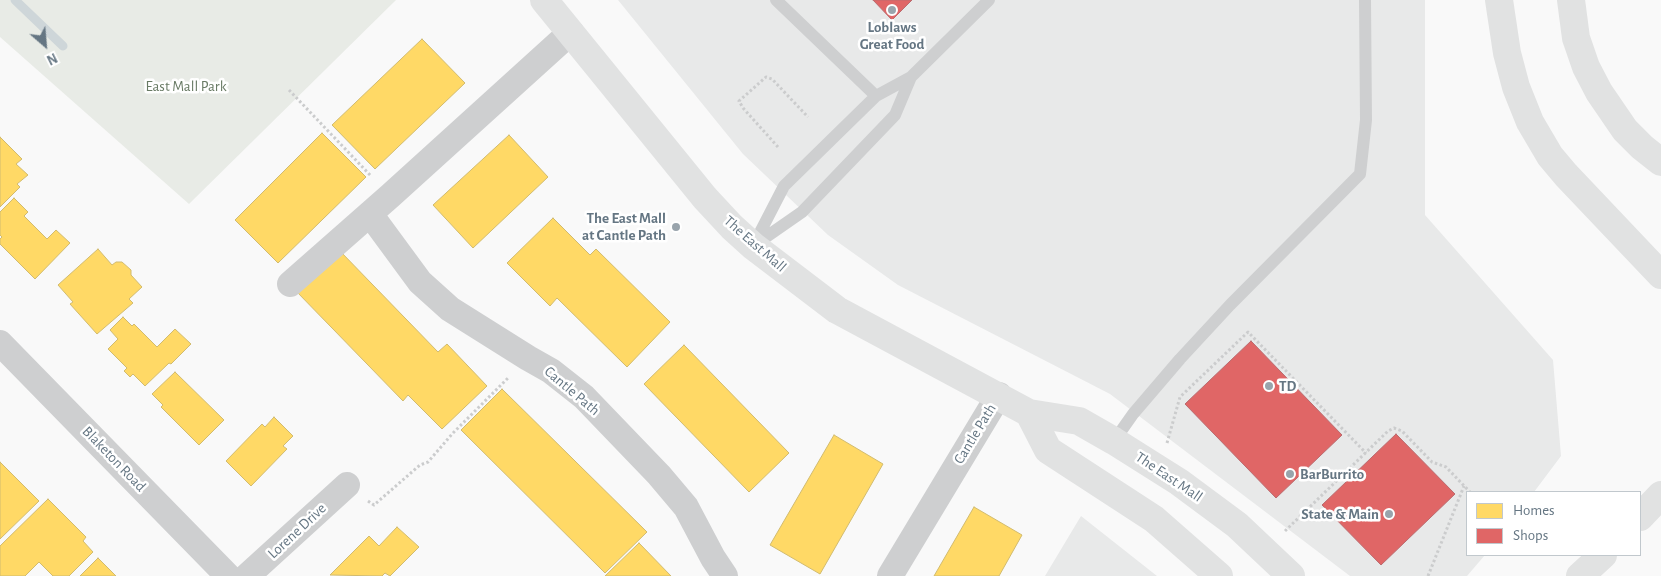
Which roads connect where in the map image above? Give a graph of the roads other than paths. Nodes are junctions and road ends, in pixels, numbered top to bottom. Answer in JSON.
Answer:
{"nodes":[{"id":1,"x":544,"y":0,"type":"edge"},
{"id":2,"x":776,"y":0,"type":"edge"},
{"id":3,"x":989,"y":0,"type":"edge"},
{"id":4,"x":1365,"y":0,"type":"edge"},
{"id":5,"x":1499,"y":0,"type":"edge"},
{"id":6,"x":1571,"y":0,"type":"edge"},
{"id":7,"x":571,"y":32,"type":"junction"},
{"id":8,"x":911,"y":76,"type":"junction"},
{"id":9,"x":876,"y":96,"type":"junction"},
{"id":10,"x":1661,"y":162,"type":"edge"},
{"id":11,"x":370,"y":214,"type":"junction"},
{"id":12,"x":753,"y":246,"type":"junction"},
{"id":13,"x":1661,"y":275,"type":"edge"},
{"id":14,"x":290,"y":284,"type":"dead end"},
{"id":15,"x":0,"y":343,"type":"edge"},
{"id":16,"x":999,"y":396,"type":"junction"},
{"id":17,"x":1029,"y":413,"type":"junction"},
{"id":18,"x":1114,"y":441,"type":"junction"},
{"id":19,"x":347,"y":485,"type":"road end"},
{"id":20,"x":1661,"y":495,"type":"edge"},
{"id":21,"x":1641,"y":516,"type":"edge"},
{"id":22,"x":1602,"y":556,"type":"edge"},
{"id":23,"x":228,"y":576,"type":"edge"},
{"id":24,"x":248,"y":576,"type":"edge"},
{"id":25,"x":725,"y":576,"type":"edge"},
{"id":26,"x":890,"y":576,"type":"edge"},
{"id":27,"x":1219,"y":576,"type":"edge"},
{"id":28,"x":1290,"y":576,"type":"edge"},
{"id":29,"x":1580,"y":576,"type":"edge"}],
"edges":[{"from":1,"to":7,"type":"main road","name":"The East Mall"},
{"from":2,"to":9,"type":"lane"},
{"from":3,"to":8,"type":"lane"},
{"from":4,"to":18,"type":"lane"},
{"from":5,"to":13,"type":"main road"},
{"from":6,"to":10,"type":"main road"},
{"from":7,"to":11,"type":"street"},
{"from":7,"to":12,"type":"main road","name":"The East Mall"},
{"from":8,"to":9,"type":"lane"},
{"from":8,"to":12,"type":"lane"},
{"from":9,"to":12,"type":"lane"},
{"from":11,"to":14,"type":"street"},
{"from":11,"to":25,"type":"street","name":"Cantle Path"},
{"from":12,"to":16,"type":"main road","name":"The East Mall"},
{"from":15,"to":23,"type":"street","name":"Blaketon Road"},
{"from":16,"to":17,"type":"main road","name":"The East Mall"},
{"from":16,"to":26,"type":"street","name":"Cantle Path"},
{"from":17,"to":18,"type":"main road","name":"The East Mall"},
{"from":17,"to":27,"type":"main road"},
{"from":18,"to":28,"type":"main road","name":"The East Mall"},
{"from":19,"to":24,"type":"street","name":"Lorene Drive"},
{"from":20,"to":21,"type":"main road"},
{"from":22,"to":29,"type":"main road"}]}
